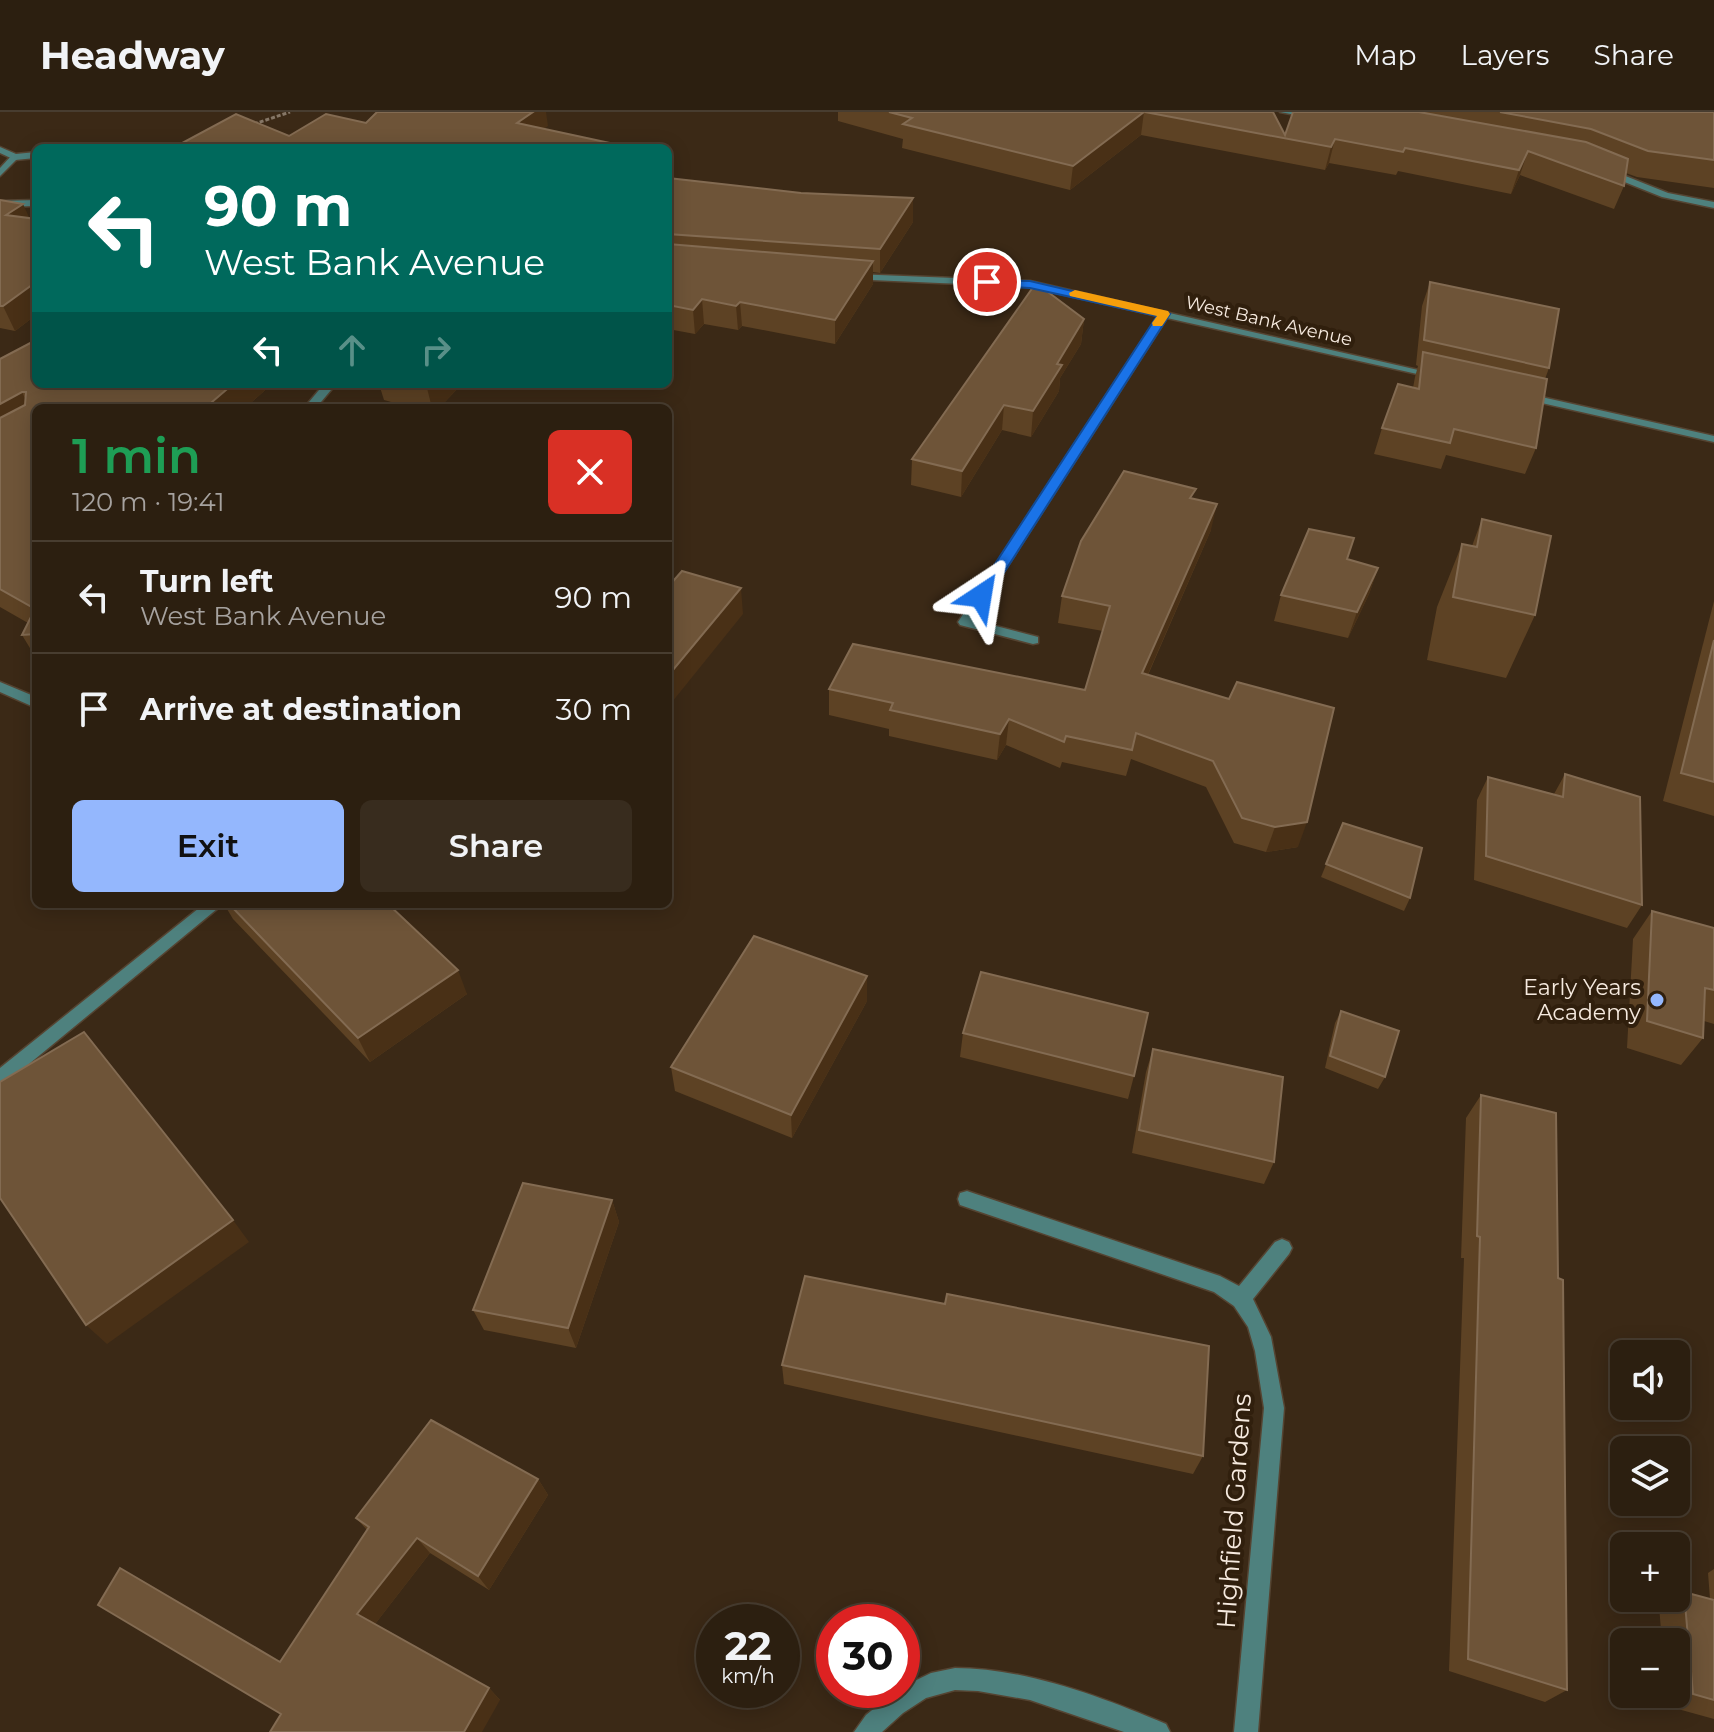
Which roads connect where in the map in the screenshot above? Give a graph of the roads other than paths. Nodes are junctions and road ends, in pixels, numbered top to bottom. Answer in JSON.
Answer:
{"nodes":[{"id":1,"x":1284,"y":112,"type":"edge"},
{"id":2,"x":1330,"y":117,"type":"edge"},
{"id":3,"x":0,"y":150,"type":"edge"},
{"id":4,"x":32,"y":155,"type":"edge"},
{"id":5,"x":15,"y":157,"type":"junction"},
{"id":6,"x":1594,"y":166,"type":"edge"},
{"id":7,"x":0,"y":173,"type":"edge"},
{"id":8,"x":32,"y":203,"type":"edge"},
{"id":9,"x":0,"y":204,"type":"edge"},
{"id":10,"x":1714,"y":205,"type":"edge"},
{"id":11,"x":841,"y":276,"type":"edge"},
{"id":12,"x":1164,"y":314,"type":"junction"},
{"id":13,"x":1454,"y":380,"type":"edge"},
{"id":14,"x":327,"y":388,"type":"edge"},
{"id":15,"x":1515,"y":394,"type":"edge"},
{"id":16,"x":313,"y":404,"type":"edge"},
{"id":17,"x":1714,"y":439,"type":"edge"},
{"id":18,"x":1033,"y":640,"type":"dead end"},
{"id":19,"x":0,"y":687,"type":"edge"},
{"id":20,"x":32,"y":701,"type":"edge"},
{"id":21,"x":210,"y":908,"type":"edge"},
{"id":22,"x":0,"y":1078,"type":"edge"},
{"id":23,"x":967,"y":1199,"type":"dead end"},
{"id":24,"x":1282,"y":1248,"type":"dead end"},
{"id":25,"x":1241,"y":1299,"type":"junction"},
{"id":26,"x":866,"y":1732,"type":"edge"},
{"id":27,"x":1158,"y":1732,"type":"edge"},
{"id":28,"x":1246,"y":1732,"type":"edge"}],
"edges":[{"from":1,"to":2,"type":"street"},
{"from":3,"to":5,"type":"street"},
{"from":4,"to":5,"type":"street"},
{"from":5,"to":7,"type":"street"},
{"from":6,"to":10,"type":"street"},
{"from":8,"to":9,"type":"street"},
{"from":11,"to":12,"type":"street","name":"West Bank Avenue"},
{"from":12,"to":13,"type":"street","name":"West Bank Avenue"},
{"from":12,"to":18,"type":"street"},
{"from":14,"to":16,"type":"street"},
{"from":15,"to":17,"type":"street"},
{"from":19,"to":20,"type":"street"},
{"from":21,"to":22,"type":"street"},
{"from":23,"to":25,"type":"street"},
{"from":24,"to":25,"type":"street"},
{"from":25,"to":28,"type":"street","name":"Highfield Gardens"},
{"from":26,"to":27,"type":"street"}]}
